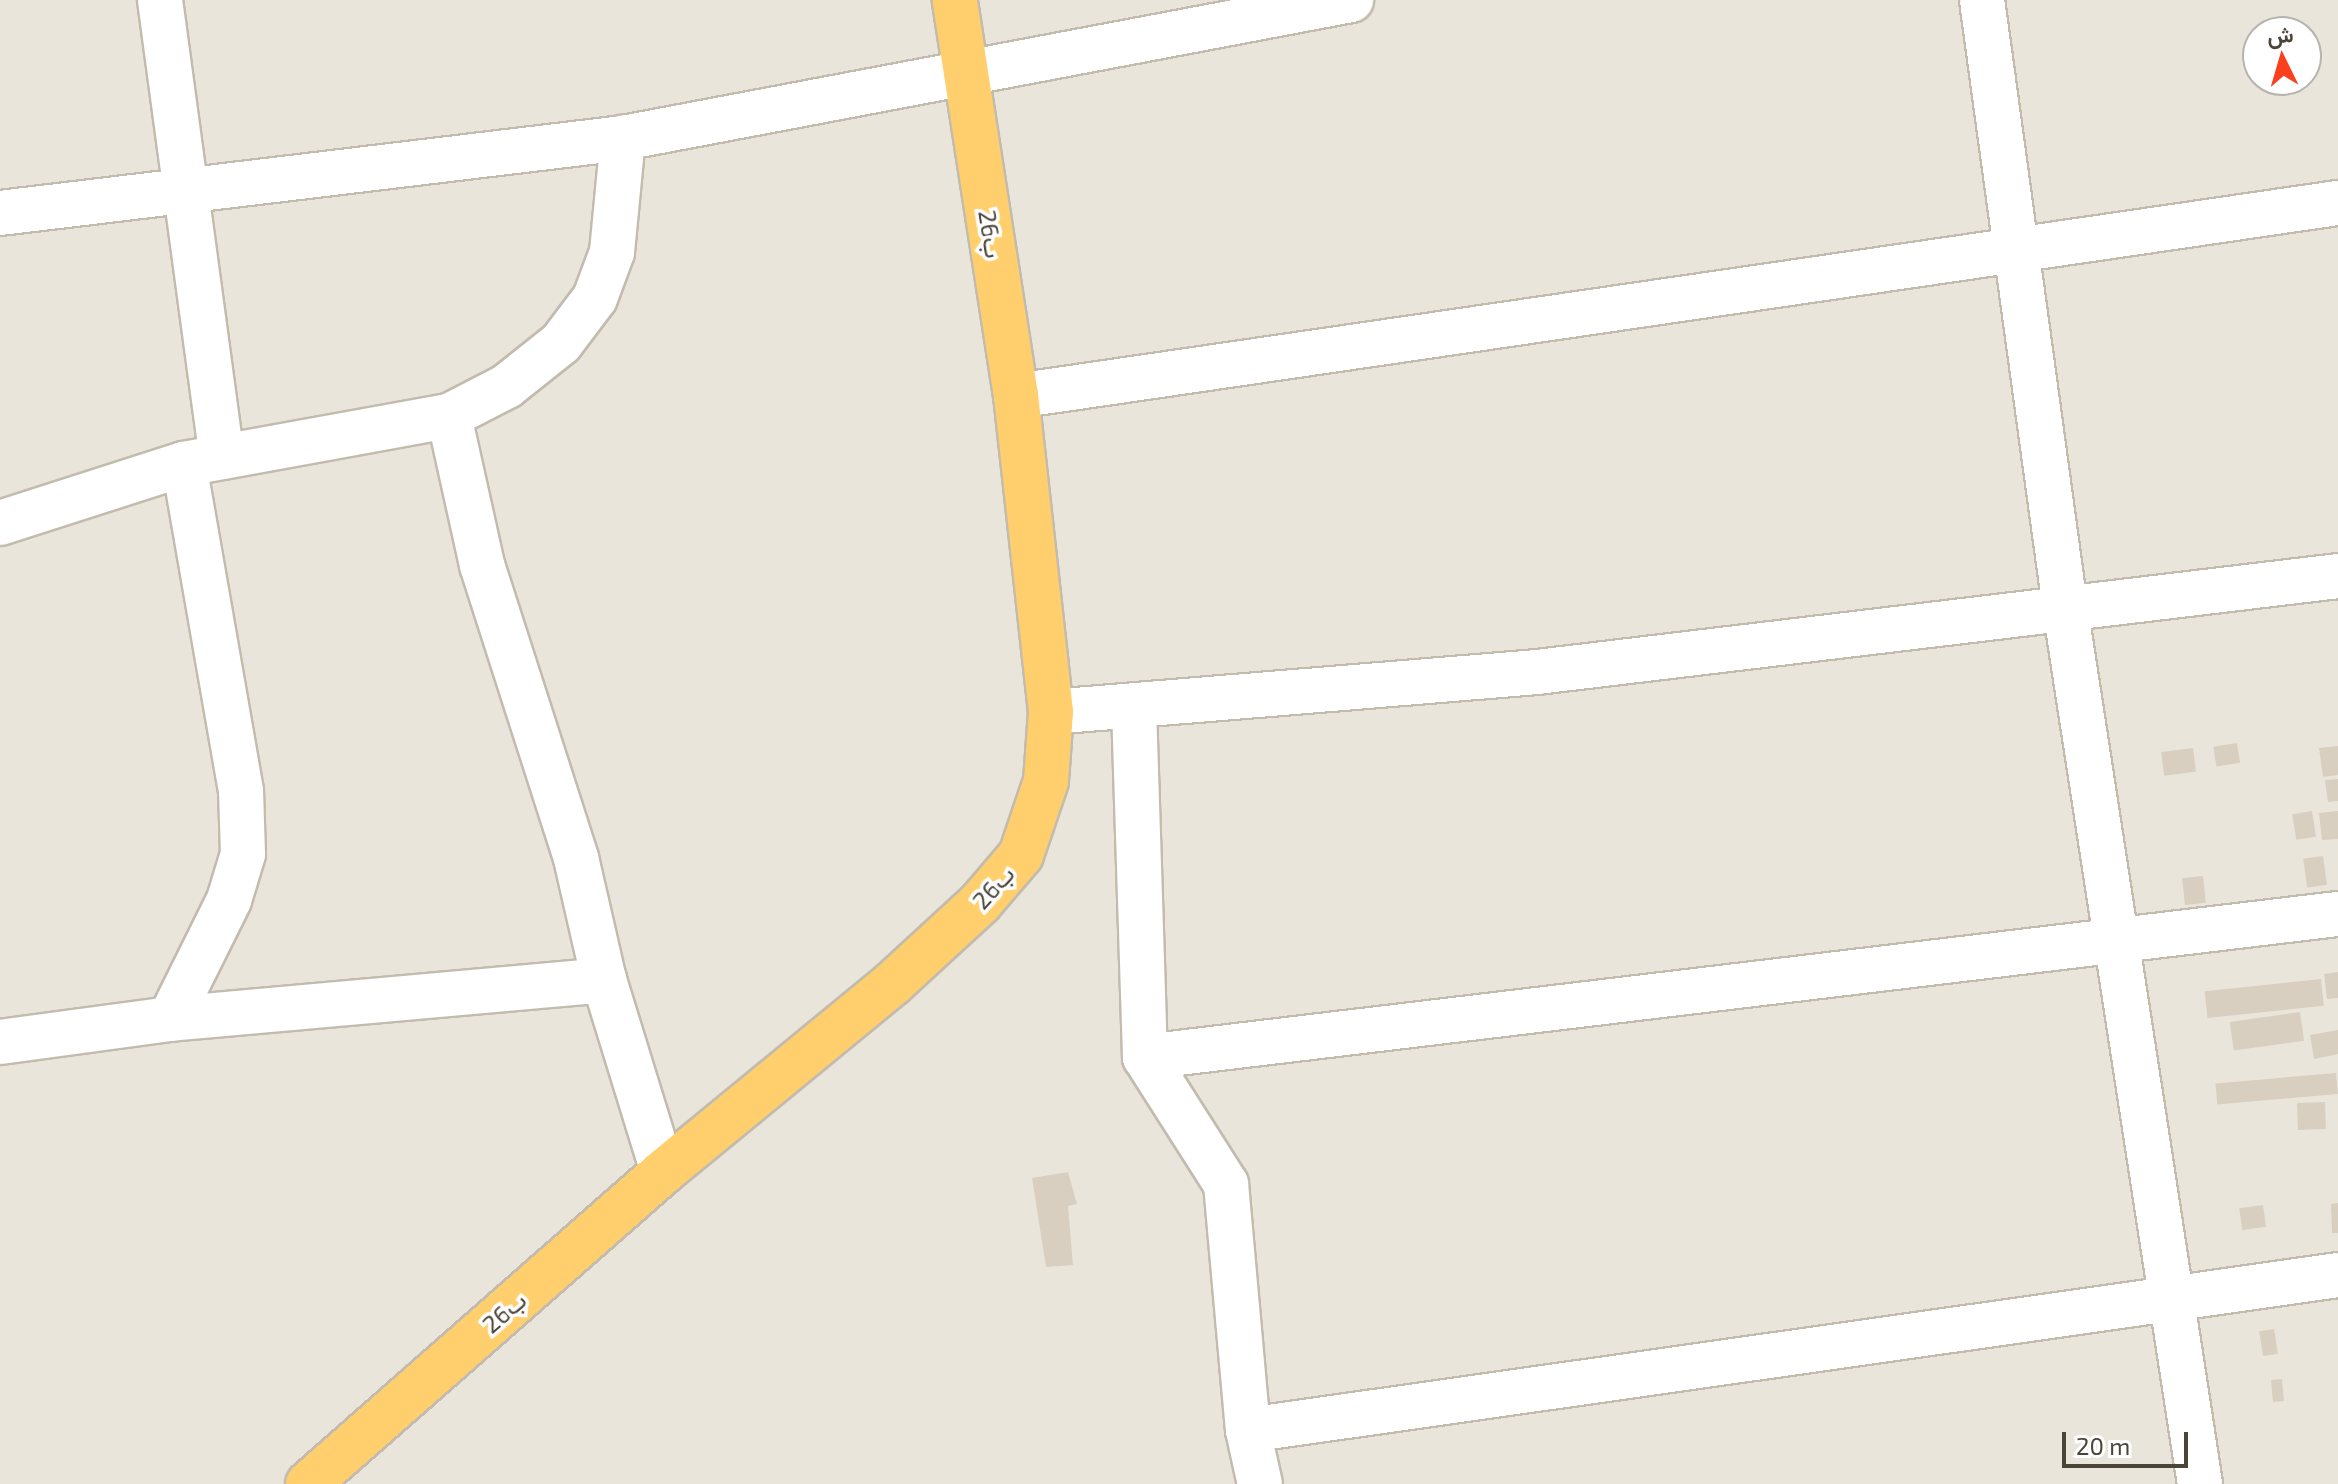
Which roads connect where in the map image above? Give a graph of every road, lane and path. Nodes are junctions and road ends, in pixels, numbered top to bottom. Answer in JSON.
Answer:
{"nodes":[{"id":1,"x":160,"y":0,"type":"edge"},
{"id":2,"x":955,"y":0,"type":"edge"},
{"id":3,"x":1351,"y":0,"type":"edge"},
{"id":4,"x":1982,"y":0,"type":"edge"},
{"id":5,"x":965,"y":70,"type":"junction"},
{"id":6,"x":623,"y":138,"type":"junction"},
{"id":7,"x":188,"y":186,"type":"junction"},
{"id":8,"x":2338,"y":203,"type":"edge"},
{"id":9,"x":0,"y":213,"type":"edge"},
{"id":10,"x":2018,"y":249,"type":"junction"},
{"id":11,"x":1016,"y":396,"type":"junction"},
{"id":12,"x":449,"y":416,"type":"junction"},
{"id":13,"x":203,"y":461,"type":"junction"},
{"id":14,"x":0,"y":523,"type":"edge"},
{"id":15,"x":2338,"y":576,"type":"edge"},
{"id":16,"x":2065,"y":607,"type":"junction"},
{"id":17,"x":1134,"y":707,"type":"junction"},
{"id":18,"x":1051,"y":712,"type":"junction"},
{"id":19,"x":2338,"y":914,"type":"edge"},
{"id":20,"x":2119,"y":944,"type":"junction"},
{"id":21,"x":604,"y":980,"type":"junction"},
{"id":22,"x":170,"y":1019,"type":"junction"},
{"id":23,"x":0,"y":1042,"type":"edge"},
{"id":24,"x":1145,"y":1057,"type":"junction"},
{"id":25,"x":663,"y":1172,"type":"junction"},
{"id":26,"x":2338,"y":1275,"type":"edge"},
{"id":27,"x":2176,"y":1302,"type":"junction"},
{"id":28,"x":1248,"y":1430,"type":"junction"},
{"id":29,"x":342,"y":1470,"type":"edge"},
{"id":30,"x":308,"y":1484,"type":"edge"},
{"id":31,"x":1260,"y":1484,"type":"edge"},
{"id":32,"x":2200,"y":1484,"type":"edge"}],
"edges":[{"from":1,"to":7,"type":"street"},
{"from":2,"to":5,"type":"highway","name":"26ب"},
{"from":3,"to":5,"type":"street"},
{"from":4,"to":10,"type":"street"},
{"from":5,"to":6,"type":"street"},
{"from":5,"to":11,"type":"highway","name":"26ب"},
{"from":6,"to":7,"type":"street"},
{"from":6,"to":12,"type":"street"},
{"from":7,"to":9,"type":"street"},
{"from":7,"to":13,"type":"street"},
{"from":8,"to":10,"type":"street"},
{"from":10,"to":11,"type":"street"},
{"from":10,"to":16,"type":"street"},
{"from":11,"to":18,"type":"highway","name":"26ب"},
{"from":12,"to":13,"type":"street"},
{"from":12,"to":21,"type":"street"},
{"from":13,"to":14,"type":"street"},
{"from":13,"to":22,"type":"street"},
{"from":15,"to":16,"type":"street"},
{"from":16,"to":17,"type":"street"},
{"from":16,"to":20,"type":"street"},
{"from":17,"to":18,"type":"street"},
{"from":17,"to":24,"type":"street"},
{"from":18,"to":25,"type":"highway","name":"26ب"},
{"from":19,"to":20,"type":"street"},
{"from":20,"to":24,"type":"street"},
{"from":20,"to":27,"type":"street"},
{"from":21,"to":22,"type":"street"},
{"from":21,"to":25,"type":"street"},
{"from":22,"to":23,"type":"street"},
{"from":24,"to":28,"type":"street"},
{"from":25,"to":29,"type":"highway","name":"26ب"},
{"from":26,"to":27,"type":"street"},
{"from":27,"to":28,"type":"street"},
{"from":27,"to":32,"type":"street"},
{"from":28,"to":31,"type":"street"},
{"from":29,"to":30,"type":"highway","name":"26ب"}]}
